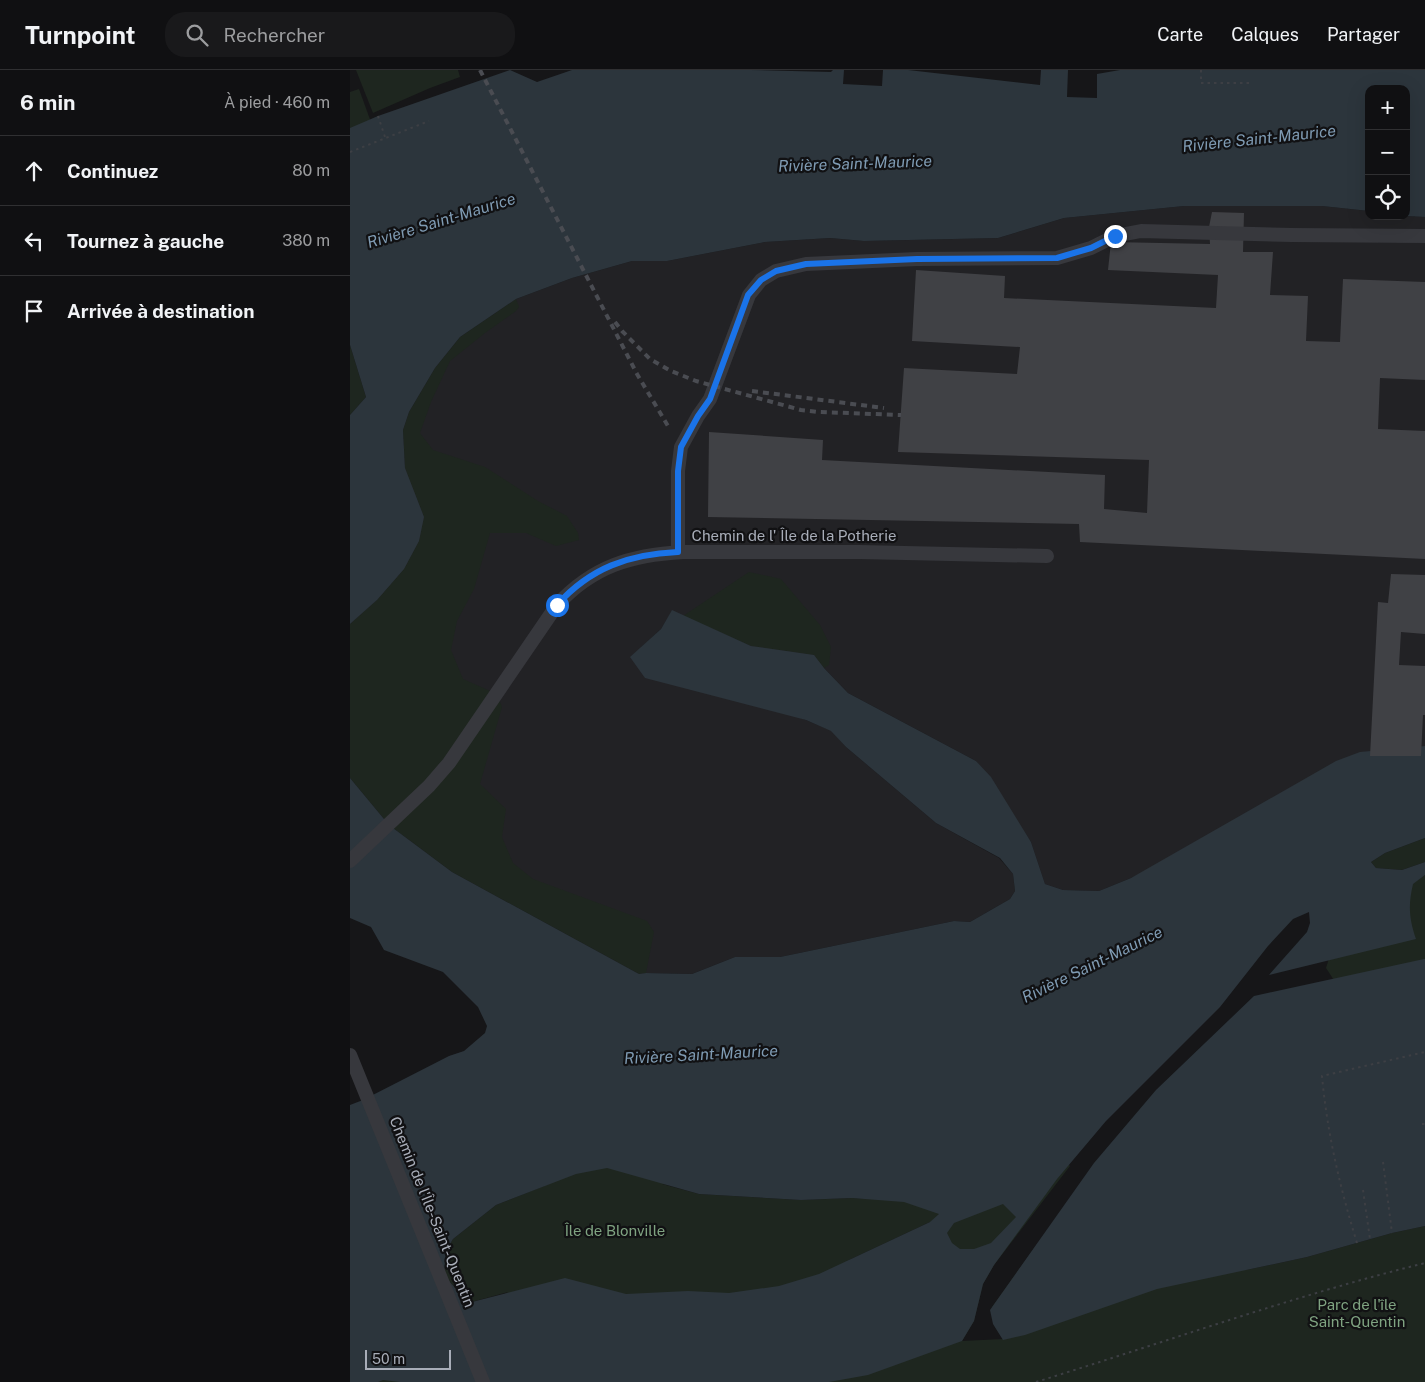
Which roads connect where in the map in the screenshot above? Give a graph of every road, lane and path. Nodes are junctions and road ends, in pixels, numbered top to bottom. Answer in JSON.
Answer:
{"nodes":[{"id":1,"x":1201,"y":70,"type":"edge"},
{"id":2,"x":1253,"y":83,"type":"dead end"},
{"id":3,"x":378,"y":116,"type":"dead end"},
{"id":4,"x":429,"y":121,"type":"dead end"},
{"id":5,"x":386,"y":138,"type":"junction"},
{"id":6,"x":350,"y":152,"type":"edge"},
{"id":7,"x":1425,"y":236,"type":"edge"},
{"id":8,"x":678,"y":552,"type":"junction"},
{"id":9,"x":1047,"y":556,"type":"dead end"},
{"id":10,"x":350,"y":860,"type":"edge"},
{"id":11,"x":1425,"y":1052,"type":"edge"},
{"id":12,"x":350,"y":1055,"type":"edge"},
{"id":13,"x":1384,"y":1162,"type":"dead end"},
{"id":14,"x":1363,"y":1190,"type":"dead end"},
{"id":15,"x":1392,"y":1233,"type":"dead end"},
{"id":16,"x":1370,"y":1239,"type":"dead end"},
{"id":17,"x":1357,"y":1243,"type":"dead end"},
{"id":18,"x":1425,"y":1263,"type":"edge"},
{"id":19,"x":483,"y":1382,"type":"edge"},
{"id":20,"x":1036,"y":1382,"type":"edge"}],
"edges":[{"from":1,"to":2,"type":"path"},
{"from":3,"to":5,"type":"path"},
{"from":4,"to":5,"type":"path"},
{"from":5,"to":6,"type":"path"},
{"from":7,"to":8,"type":"street"},
{"from":8,"to":9,"type":"street","name":"Chemin de l' Île de la Potherie"},
{"from":8,"to":10,"type":"street","name":"Chemin de l' Île de la Potherie"},
{"from":11,"to":17,"type":"path"},
{"from":12,"to":19,"type":"street","name":"Chemin de l'Île-Saint-Quentin"},
{"from":13,"to":15,"type":"path"},
{"from":14,"to":16,"type":"path"},
{"from":18,"to":20,"type":"path"}]}
